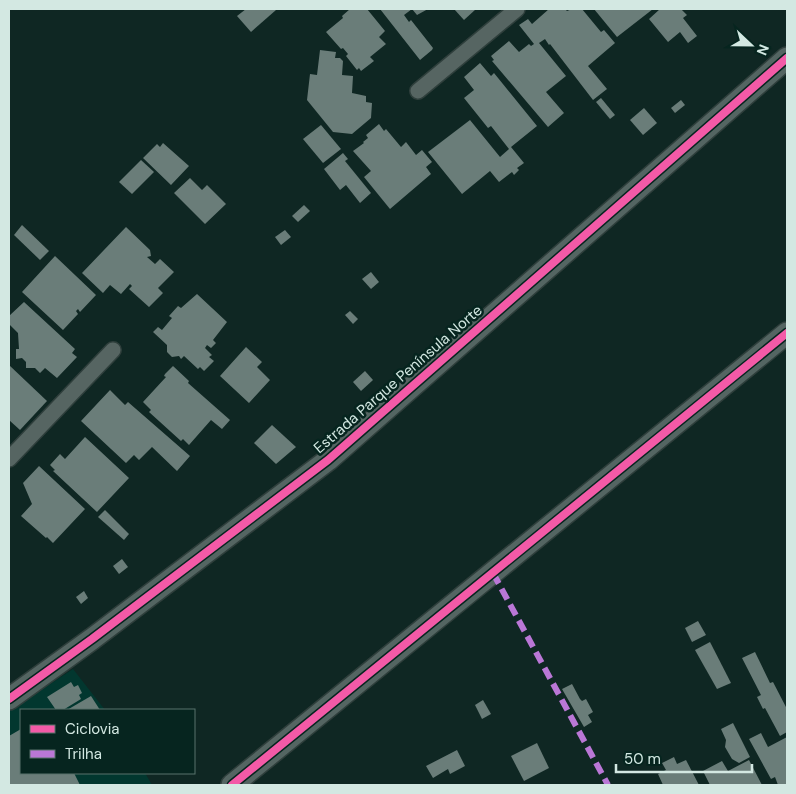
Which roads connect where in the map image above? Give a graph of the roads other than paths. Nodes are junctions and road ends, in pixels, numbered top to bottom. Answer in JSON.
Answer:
{"nodes":[{"id":1,"x":517,"y":9,"type":"edge"},
{"id":2,"x":787,"y":58,"type":"edge"},
{"id":3,"x":418,"y":91,"type":"dead end"},
{"id":4,"x":787,"y":333,"type":"edge"},
{"id":5,"x":113,"y":350,"type":"dead end"},
{"id":6,"x":9,"y":459,"type":"edge"},
{"id":7,"x":9,"y":699,"type":"edge"},
{"id":8,"x":232,"y":785,"type":"edge"}],
"edges":[{"from":1,"to":3,"type":"street"},
{"from":2,"to":7,"type":"main road","name":"Estrada Parque Península Norte"},
{"from":4,"to":8,"type":"main road"},
{"from":5,"to":6,"type":"street"}]}
